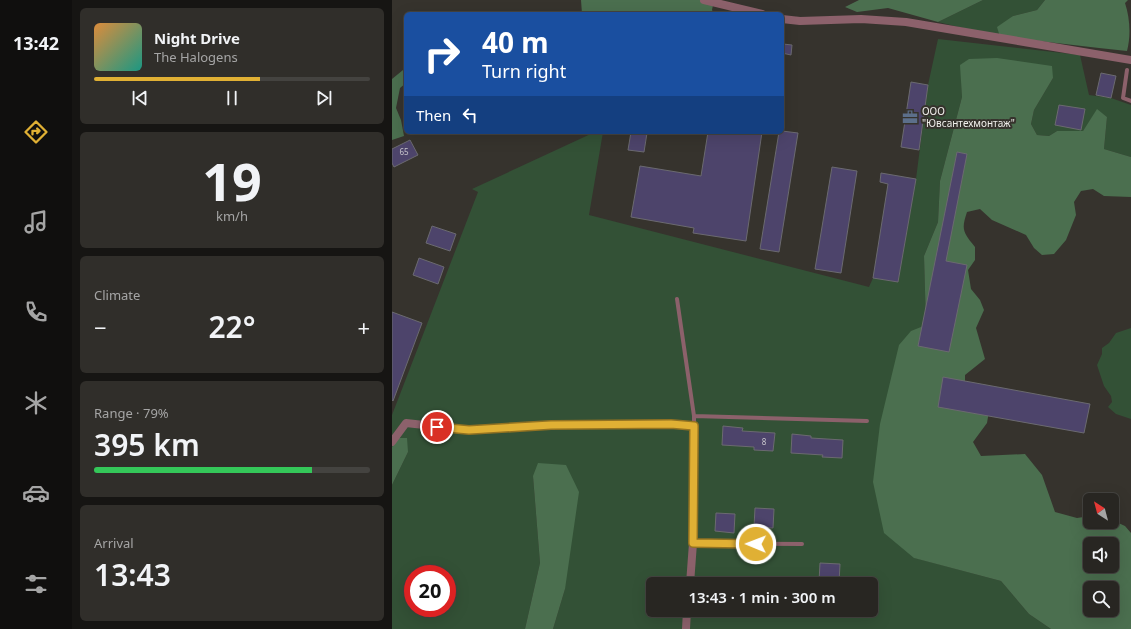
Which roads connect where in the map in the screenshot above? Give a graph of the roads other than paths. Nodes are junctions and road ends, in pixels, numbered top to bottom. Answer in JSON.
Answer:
{"nodes":[{"id":1,"x":704,"y":0,"type":"edge"},
{"id":2,"x":754,"y":12,"type":"edge"},
{"id":3,"x":784,"y":19,"type":"edge"},
{"id":4,"x":1131,"y":60,"type":"edge"},
{"id":5,"x":1127,"y":70,"type":"dead end"},
{"id":6,"x":1131,"y":101,"type":"edge"},
{"id":7,"x":676,"y":299,"type":"dead end"},
{"id":8,"x":694,"y":416,"type":"junction"},
{"id":9,"x":867,"y":421,"type":"dead end"},
{"id":10,"x":694,"y":426,"type":"junction"},
{"id":11,"x":392,"y":442,"type":"edge"},
{"id":12,"x":693,"y":543,"type":"junction"},
{"id":13,"x":802,"y":544,"type":"dead end"},
{"id":14,"x":691,"y":577,"type":"edge"},
{"id":15,"x":687,"y":617,"type":"edge"},
{"id":16,"x":686,"y":629,"type":"edge"}],
"edges":[{"from":1,"to":2,"type":"street"},
{"from":3,"to":4,"type":"street"},
{"from":5,"to":6,"type":"lane"},
{"from":7,"to":8,"type":"lane"},
{"from":8,"to":9,"type":"lane"},
{"from":8,"to":10,"type":"lane"},
{"from":10,"to":11,"type":"street"},
{"from":10,"to":12,"type":"street"},
{"from":12,"to":13,"type":"lane"},
{"from":12,"to":14,"type":"street"},
{"from":15,"to":16,"type":"street"}]}
